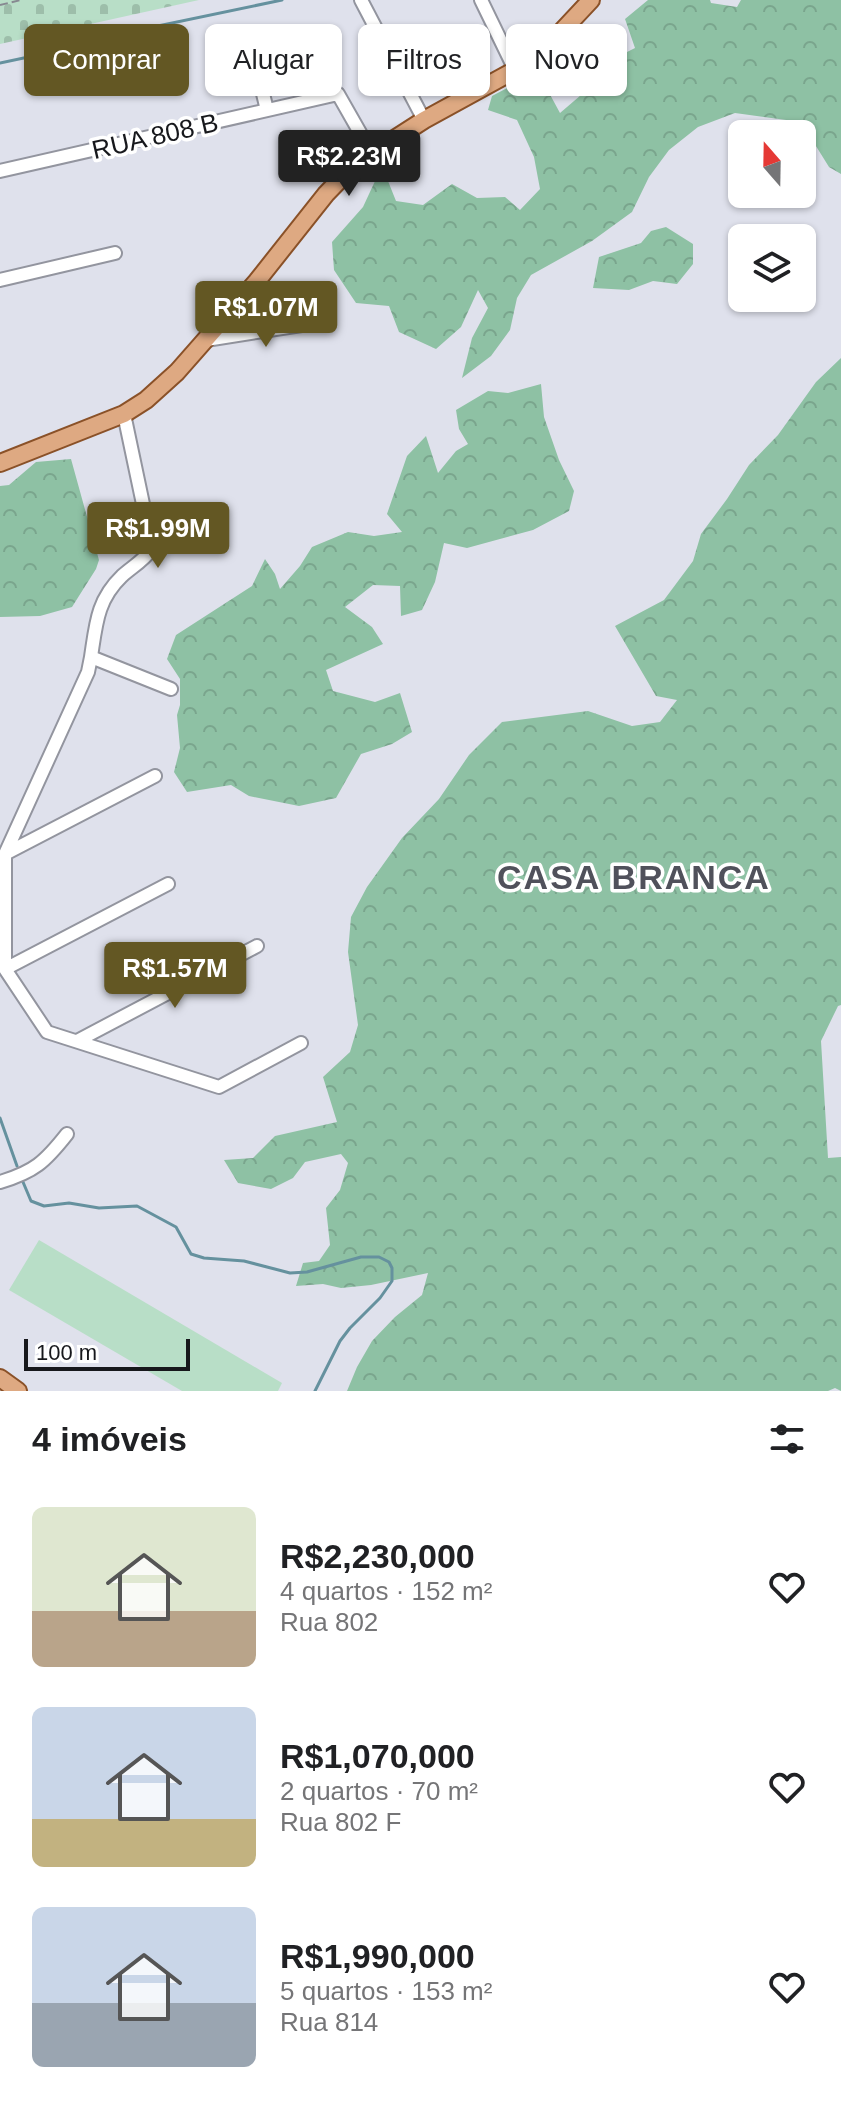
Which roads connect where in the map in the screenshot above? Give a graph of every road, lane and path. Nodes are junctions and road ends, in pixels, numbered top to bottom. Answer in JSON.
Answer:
{"nodes":[{"id":1,"x":21,"y":0,"type":"edge"},
{"id":2,"x":361,"y":0,"type":"edge"},
{"id":3,"x":481,"y":0,"type":"edge"},
{"id":4,"x":591,"y":0,"type":"edge"},
{"id":5,"x":0,"y":5,"type":"edge"},
{"id":6,"x":568,"y":24,"type":"edge"},
{"id":7,"x":506,"y":51,"type":"edge"},
{"id":8,"x":506,"y":75,"type":"edge"},
{"id":9,"x":264,"y":96,"type":"edge"},
{"id":10,"x":267,"y":110,"type":"junction"},
{"id":11,"x":424,"y":120,"type":"junction"},
{"id":12,"x":371,"y":152,"type":"junction"},
{"id":13,"x":0,"y":171,"type":"edge"},
{"id":14,"x":115,"y":253,"type":"dead end"},
{"id":15,"x":0,"y":280,"type":"edge"},
{"id":16,"x":321,"y":322,"type":"dead end"},
{"id":17,"x":206,"y":340,"type":"junction"},
{"id":18,"x":124,"y":414,"type":"junction"},
{"id":19,"x":0,"y":463,"type":"edge"},
{"id":20,"x":91,"y":657,"type":"junction"},
{"id":21,"x":171,"y":689,"type":"dead end"},
{"id":22,"x":155,"y":776,"type":"dead end"},
{"id":23,"x":5,"y":854,"type":"junction"},
{"id":24,"x":168,"y":884,"type":"dead end"},
{"id":25,"x":257,"y":946,"type":"dead end"},
{"id":26,"x":5,"y":969,"type":"junction"},
{"id":27,"x":77,"y":1041,"type":"junction"},
{"id":28,"x":301,"y":1043,"type":"dead end"},
{"id":29,"x":67,"y":1134,"type":"dead end"},
{"id":30,"x":0,"y":1182,"type":"edge"},
{"id":31,"x":0,"y":1378,"type":"edge"},
{"id":32,"x":18,"y":1391,"type":"edge"}],
"edges":[{"from":1,"to":5,"type":"path"},
{"from":2,"to":11,"type":"street"},
{"from":3,"to":7,"type":"street"},
{"from":4,"to":6,"type":"main road"},
{"from":8,"to":11,"type":"main road"},
{"from":9,"to":10,"type":"street"},
{"from":10,"to":12,"type":"street","name":"RUA 808 B"},
{"from":10,"to":13,"type":"street","name":"RUA 808 B"},
{"from":11,"to":12,"type":"main road"},
{"from":12,"to":17,"type":"main road"},
{"from":14,"to":15,"type":"street"},
{"from":16,"to":17,"type":"street"},
{"from":17,"to":18,"type":"main road"},
{"from":18,"to":19,"type":"main road"},
{"from":18,"to":20,"type":"street"},
{"from":20,"to":21,"type":"street"},
{"from":20,"to":23,"type":"street"},
{"from":22,"to":23,"type":"street"},
{"from":23,"to":26,"type":"street"},
{"from":24,"to":26,"type":"street"},
{"from":25,"to":27,"type":"street"},
{"from":26,"to":27,"type":"street"},
{"from":27,"to":28,"type":"street"},
{"from":29,"to":30,"type":"street"},
{"from":31,"to":32,"type":"main road"}]}
